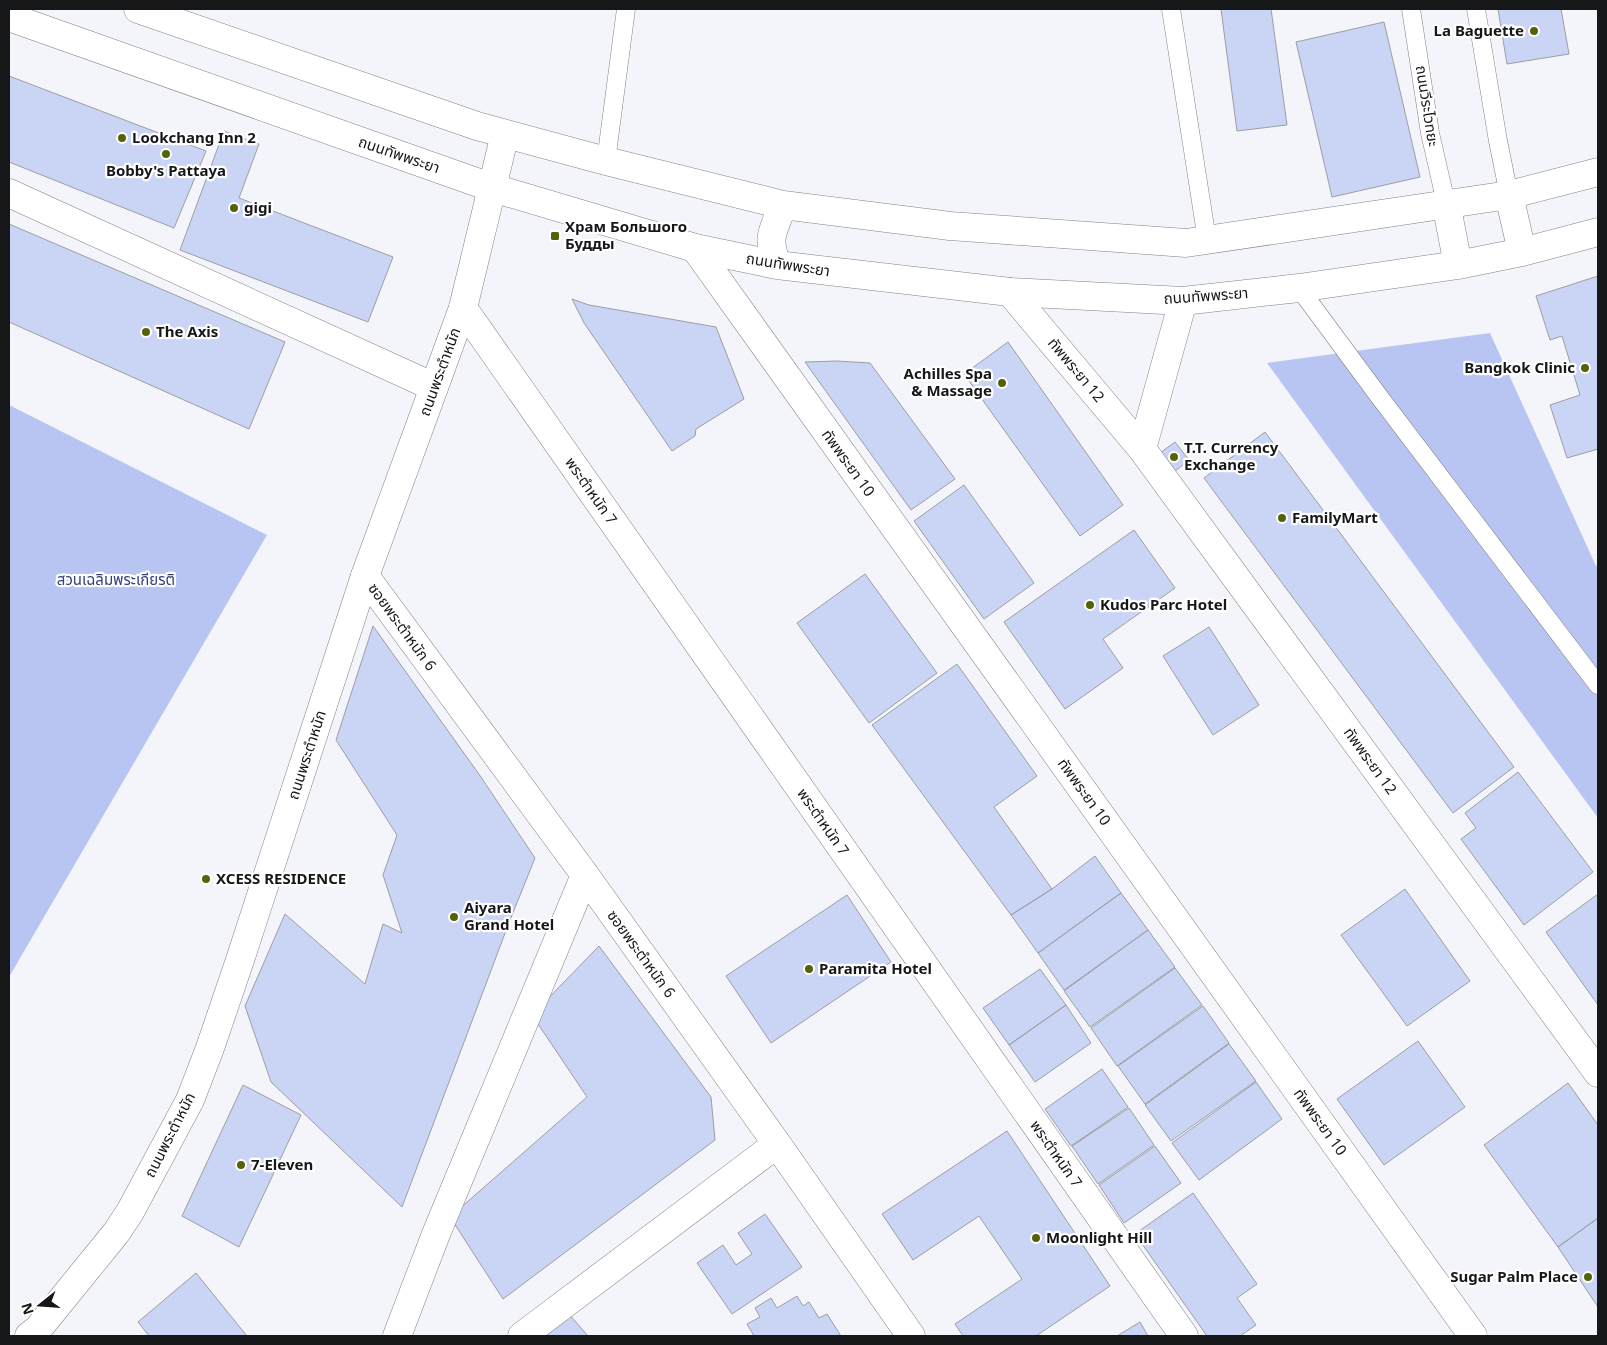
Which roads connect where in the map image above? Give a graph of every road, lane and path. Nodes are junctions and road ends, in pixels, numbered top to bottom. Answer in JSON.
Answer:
{"nodes":[{"id":1,"x":138,"y":9,"type":"edge"},
{"id":2,"x":626,"y":9,"type":"edge"},
{"id":3,"x":1171,"y":9,"type":"edge"},
{"id":4,"x":1411,"y":9,"type":"edge"},
{"id":5,"x":1476,"y":9,"type":"edge"},
{"id":6,"x":9,"y":17,"type":"edge"},
{"id":7,"x":505,"y":134,"type":"junction"},
{"id":8,"x":606,"y":161,"type":"junction"},
{"id":9,"x":1598,"y":172,"type":"edge"},
{"id":10,"x":493,"y":188,"type":"junction"},
{"id":11,"x":9,"y":193,"type":"edge"},
{"id":12,"x":1509,"y":195,"type":"junction"},
{"id":13,"x":1446,"y":203,"type":"junction"},
{"id":14,"x":783,"y":205,"type":"junction"},
{"id":15,"x":1598,"y":232,"type":"edge"},
{"id":16,"x":1207,"y":240,"type":"junction"},
{"id":17,"x":695,"y":248,"type":"junction"},
{"id":18,"x":1522,"y":252,"type":"junction"},
{"id":19,"x":1458,"y":265,"type":"junction"},
{"id":20,"x":778,"y":266,"type":"junction"},
{"id":21,"x":1299,"y":288,"type":"junction"},
{"id":22,"x":1010,"y":292,"type":"junction"},
{"id":23,"x":1183,"y":301,"type":"junction"},
{"id":24,"x":463,"y":308,"type":"junction"},
{"id":25,"x":434,"y":388,"type":"junction"},
{"id":26,"x":1142,"y":449,"type":"junction"},
{"id":27,"x":365,"y":576,"type":"junction"},
{"id":28,"x":1598,"y":685,"type":"edge"},
{"id":29,"x":585,"y":875,"type":"junction"},
{"id":30,"x":1598,"y":1073,"type":"edge"},
{"id":31,"x":777,"y":1144,"type":"junction"},
{"id":32,"x":29,"y":1336,"type":"edge"},
{"id":33,"x":397,"y":1336,"type":"edge"},
{"id":34,"x":522,"y":1336,"type":"edge"},
{"id":35,"x":911,"y":1336,"type":"edge"},
{"id":36,"x":1184,"y":1336,"type":"edge"},
{"id":37,"x":1473,"y":1336,"type":"edge"}],
"edges":[{"from":1,"to":7,"type":"street"},
{"from":2,"to":8,"type":"lane"},
{"from":3,"to":16,"type":"lane"},
{"from":4,"to":13,"type":"lane","name":"ถนนวีระไวทยะ"},
{"from":5,"to":12,"type":"lane"},
{"from":6,"to":10,"type":"street","name":"ถนนทัพพระยา"},
{"from":7,"to":8,"type":"street"},
{"from":7,"to":10,"type":"street","name":"ถนนพระตำหนัก"},
{"from":8,"to":14,"type":"street"},
{"from":9,"to":12,"type":"street"},
{"from":10,"to":17,"type":"street","name":"ถนนทัพพระยา"},
{"from":10,"to":24,"type":"street","name":"ถนนพระตำหนัก"},
{"from":11,"to":25,"type":"street"},
{"from":12,"to":13,"type":"street"},
{"from":12,"to":18,"type":"street"},
{"from":13,"to":16,"type":"street"},
{"from":13,"to":19,"type":"street"},
{"from":14,"to":16,"type":"street"},
{"from":14,"to":20,"type":"street"},
{"from":15,"to":18,"type":"street","name":"ถนนทัพพระยา"},
{"from":17,"to":20,"type":"street","name":"ถนนทัพพระยา"},
{"from":17,"to":37,"type":"street","name":"ทัพพระยา 10"},
{"from":18,"to":19,"type":"street","name":"ถนนทัพพระยา"},
{"from":19,"to":21,"type":"street","name":"ถนนทัพพระยา"},
{"from":20,"to":22,"type":"street","name":"ถนนทัพพระยา"},
{"from":21,"to":23,"type":"street","name":"ถนนทัพพระยา"},
{"from":21,"to":28,"type":"lane"},
{"from":22,"to":23,"type":"street","name":"ถนนทัพพระยา"},
{"from":22,"to":26,"type":"street","name":"ทัพพระยา 12"},
{"from":23,"to":26,"type":"street"},
{"from":24,"to":25,"type":"street","name":"ถนนพระตำหนัก"},
{"from":24,"to":36,"type":"street","name":"พระตำหนัก 7"},
{"from":25,"to":27,"type":"street","name":"ถนนพระตำหนัก"},
{"from":26,"to":30,"type":"street","name":"ทัพพระยา 12"},
{"from":27,"to":29,"type":"street","name":"ซอยพระตำหนัก 6"},
{"from":27,"to":32,"type":"street","name":"ถนนพระตำหนัก"},
{"from":29,"to":31,"type":"street","name":"ซอยพระตำหนัก 6"},
{"from":29,"to":33,"type":"street"},
{"from":31,"to":34,"type":"street"},
{"from":31,"to":35,"type":"street","name":"ซอยพระตำหนัก 6"}]}
